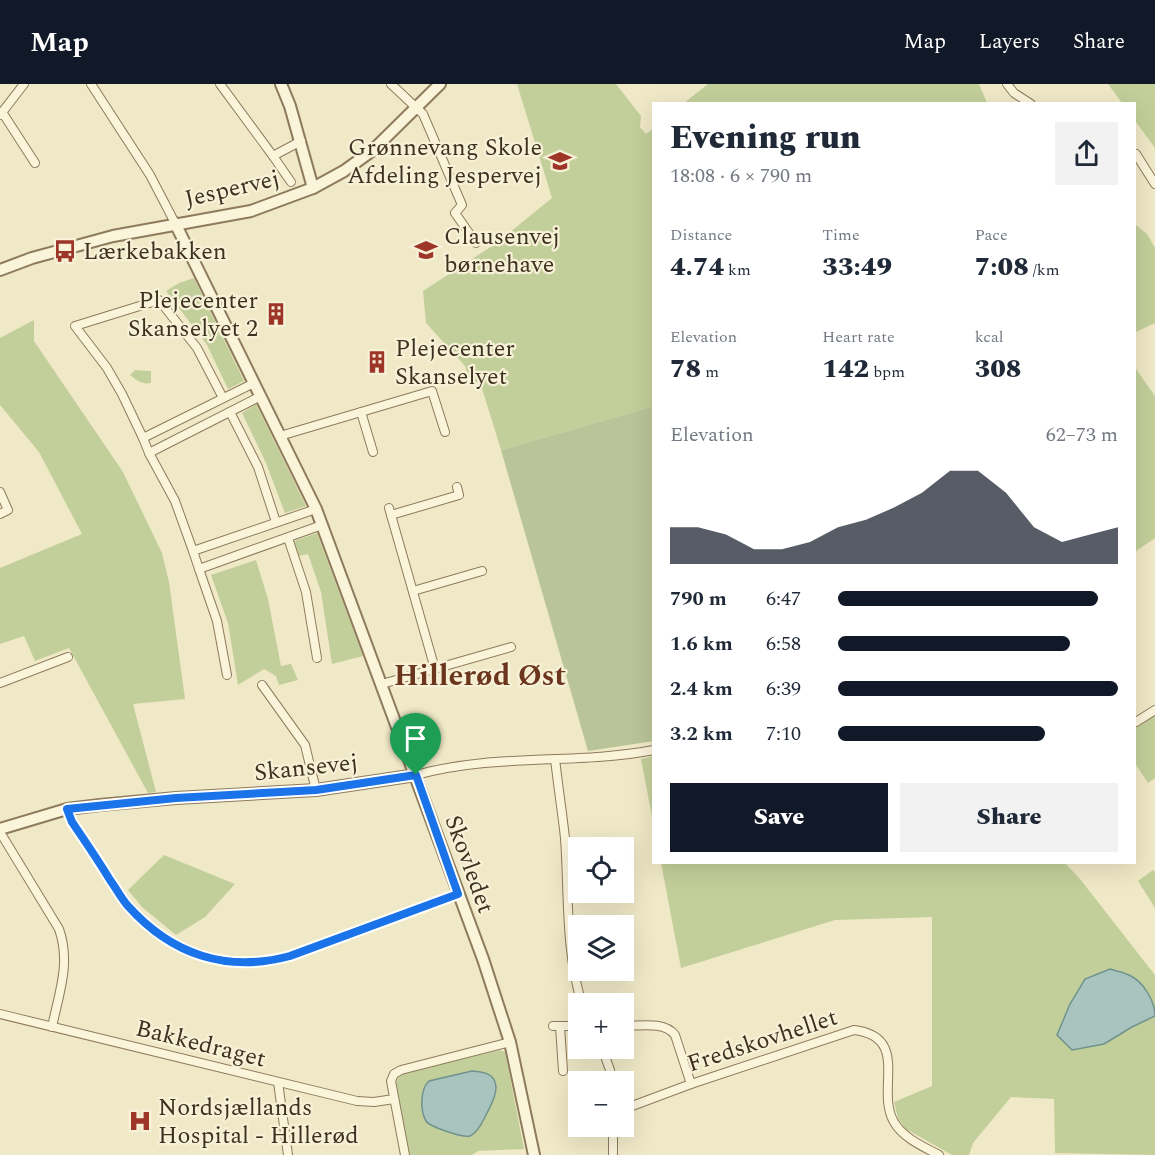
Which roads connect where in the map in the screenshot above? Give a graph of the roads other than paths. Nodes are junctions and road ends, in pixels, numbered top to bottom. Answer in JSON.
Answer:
{"nodes":[{"id":1,"x":24,"y":84,"type":"edge"},
{"id":2,"x":91,"y":84,"type":"edge"},
{"id":3,"x":220,"y":84,"type":"edge"},
{"id":4,"x":281,"y":84,"type":"edge"},
{"id":5,"x":391,"y":84,"type":"edge"},
{"id":6,"x":440,"y":84,"type":"edge"},
{"id":7,"x":1007,"y":84,"type":"edge"},
{"id":8,"x":1027,"y":102,"type":"edge"},
{"id":9,"x":417,"y":107,"type":"junction"},
{"id":10,"x":1,"y":114,"type":"edge"},
{"id":11,"x":301,"y":141,"type":"junction"},
{"id":12,"x":1136,"y":154,"type":"edge"},
{"id":13,"x":273,"y":156,"type":"junction"},
{"id":14,"x":35,"y":163,"type":"dead end"},
{"id":15,"x":291,"y":182,"type":"dead end"},
{"id":16,"x":1155,"y":183,"type":"edge"},
{"id":17,"x":313,"y":188,"type":"junction"},
{"id":18,"x":175,"y":223,"type":"junction"},
{"id":19,"x":476,"y":243,"type":"dead end"},
{"id":20,"x":0,"y":270,"type":"edge"},
{"id":21,"x":254,"y":383,"type":"junction"},
{"id":22,"x":261,"y":396,"type":"junction"},
{"id":23,"x":223,"y":398,"type":"junction"},
{"id":24,"x":230,"y":412,"type":"junction"},
{"id":25,"x":361,"y":412,"type":"junction"},
{"id":26,"x":445,"y":432,"type":"dead end"},
{"id":27,"x":280,"y":436,"type":"junction"},
{"id":28,"x":142,"y":438,"type":"junction"},
{"id":29,"x":373,"y":452,"type":"dead end"},
{"id":30,"x":149,"y":453,"type":"junction"},
{"id":31,"x":457,"y":487,"type":"dead end"},
{"id":32,"x":0,"y":492,"type":"edge"},
{"id":33,"x":316,"y":508,"type":"junction"},
{"id":34,"x":0,"y":514,"type":"edge"},
{"id":35,"x":276,"y":522,"type":"junction"},
{"id":36,"x":322,"y":525,"type":"junction"},
{"id":37,"x":288,"y":538,"type":"junction"},
{"id":38,"x":193,"y":551,"type":"junction"},
{"id":39,"x":199,"y":569,"type":"junction"},
{"id":40,"x":482,"y":571,"type":"dead end"},
{"id":41,"x":413,"y":591,"type":"junction"},
{"id":42,"x":511,"y":647,"type":"dead end"},
{"id":43,"x":68,"y":657,"type":"dead end"},
{"id":44,"x":317,"y":658,"type":"dead end"},
{"id":45,"x":435,"y":669,"type":"junction"},
{"id":46,"x":227,"y":675,"type":"dead end"},
{"id":47,"x":0,"y":683,"type":"edge"},
{"id":48,"x":382,"y":684,"type":"junction"},
{"id":49,"x":262,"y":685,"type":"dead end"},
{"id":50,"x":1155,"y":710,"type":"edge"},
{"id":51,"x":1136,"y":722,"type":"edge"},
{"id":52,"x":652,"y":750,"type":"edge"},
{"id":53,"x":555,"y":759,"type":"junction"},
{"id":54,"x":416,"y":775,"type":"junction"},
{"id":55,"x":316,"y":790,"type":"junction"},
{"id":56,"x":67,"y":809,"type":"junction"},
{"id":57,"x":0,"y":830,"type":"edge"},
{"id":58,"x":458,"y":894,"type":"junction"},
{"id":59,"x":579,"y":993,"type":"edge"},
{"id":60,"x":0,"y":1014,"type":"edge"},
{"id":61,"x":568,"y":1026,"type":"edge"},
{"id":62,"x":634,"y":1026,"type":"edge"},
{"id":63,"x":52,"y":1027,"type":"junction"},
{"id":64,"x":510,"y":1042,"type":"junction"},
{"id":65,"x":606,"y":1059,"type":"edge"},
{"id":66,"x":563,"y":1071,"type":"dead end"},
{"id":67,"x":610,"y":1071,"type":"dead end"},
{"id":68,"x":279,"y":1082,"type":"junction"},
{"id":69,"x":691,"y":1084,"type":"junction"},
{"id":70,"x":393,"y":1099,"type":"junction"},
{"id":71,"x":634,"y":1105,"type":"edge"},
{"id":72,"x":613,"y":1137,"type":"edge"},
{"id":73,"x":288,"y":1155,"type":"edge"},
{"id":74,"x":405,"y":1155,"type":"edge"},
{"id":75,"x":534,"y":1155,"type":"edge"},
{"id":76,"x":613,"y":1155,"type":"edge"},
{"id":77,"x":939,"y":1155,"type":"edge"}],
"edges":[{"from":1,"to":10,"type":"street"},
{"from":2,"to":18,"type":"street","name":"Skovledet"},
{"from":3,"to":13,"type":"street"},
{"from":4,"to":11,"type":"street"},
{"from":5,"to":9,"type":"street"},
{"from":6,"to":9,"type":"street","name":"Jespervej"},
{"from":7,"to":8,"type":"street"},
{"from":9,"to":17,"type":"street","name":"Jespervej"},
{"from":9,"to":19,"type":"street"},
{"from":10,"to":14,"type":"street"},
{"from":11,"to":13,"type":"street"},
{"from":11,"to":17,"type":"street"},
{"from":12,"to":16,"type":"street"},
{"from":13,"to":15,"type":"street"},
{"from":17,"to":18,"type":"street","name":"Jespervej"},
{"from":18,"to":20,"type":"street","name":"Jespervej"},
{"from":18,"to":21,"type":"street","name":"Skovledet"},
{"from":21,"to":22,"type":"street","name":"Skovledet"},
{"from":21,"to":23,"type":"street"},
{"from":22,"to":24,"type":"street"},
{"from":22,"to":27,"type":"street","name":"Skovledet"},
{"from":23,"to":28,"type":"street"},
{"from":23,"to":28,"type":"street"},
{"from":24,"to":30,"type":"street"},
{"from":24,"to":35,"type":"street"},
{"from":25,"to":26,"type":"street"},
{"from":25,"to":27,"type":"street"},
{"from":25,"to":29,"type":"street"},
{"from":27,"to":33,"type":"street","name":"Skovledet"},
{"from":28,"to":30,"type":"street"},
{"from":30,"to":38,"type":"street"},
{"from":31,"to":41,"type":"street"},
{"from":32,"to":34,"type":"street"},
{"from":33,"to":35,"type":"street"},
{"from":33,"to":36,"type":"street","name":"Skovledet"},
{"from":35,"to":38,"type":"street"},
{"from":36,"to":37,"type":"street"},
{"from":36,"to":48,"type":"street","name":"Skovledet"},
{"from":37,"to":39,"type":"street"},
{"from":37,"to":44,"type":"street"},
{"from":38,"to":39,"type":"street"},
{"from":39,"to":46,"type":"street"},
{"from":40,"to":41,"type":"street"},
{"from":41,"to":45,"type":"street"},
{"from":42,"to":45,"type":"street"},
{"from":43,"to":47,"type":"street"},
{"from":45,"to":48,"type":"street"},
{"from":48,"to":54,"type":"street","name":"Skovledet"},
{"from":49,"to":55,"type":"street"},
{"from":50,"to":51,"type":"street"},
{"from":52,"to":53,"type":"street","name":"Skansevej"},
{"from":53,"to":54,"type":"street","name":"Skansevej"},
{"from":53,"to":59,"type":"street"},
{"from":54,"to":55,"type":"street","name":"Skansevej"},
{"from":54,"to":58,"type":"street","name":"Skovledet"},
{"from":55,"to":56,"type":"street","name":"Skansevej"},
{"from":56,"to":57,"type":"street","name":"Skansevej"},
{"from":56,"to":58,"type":"street"},
{"from":57,"to":63,"type":"street"},
{"from":58,"to":64,"type":"street","name":"Skovledet"},
{"from":60,"to":63,"type":"street","name":"Bakkedraget"},
{"from":61,"to":66,"type":"street"},
{"from":62,"to":69,"type":"street"},
{"from":63,"to":68,"type":"street","name":"Bakkedraget"},
{"from":64,"to":70,"type":"street"},
{"from":64,"to":75,"type":"street","name":"Skovledet"},
{"from":65,"to":67,"type":"street"},
{"from":68,"to":70,"type":"street","name":"Bakkedraget"},
{"from":68,"to":73,"type":"street"},
{"from":69,"to":71,"type":"street","name":"Fredskovhellet"},
{"from":69,"to":77,"type":"street","name":"Fredskovhellet"},
{"from":70,"to":74,"type":"street"},
{"from":72,"to":76,"type":"street"}]}
